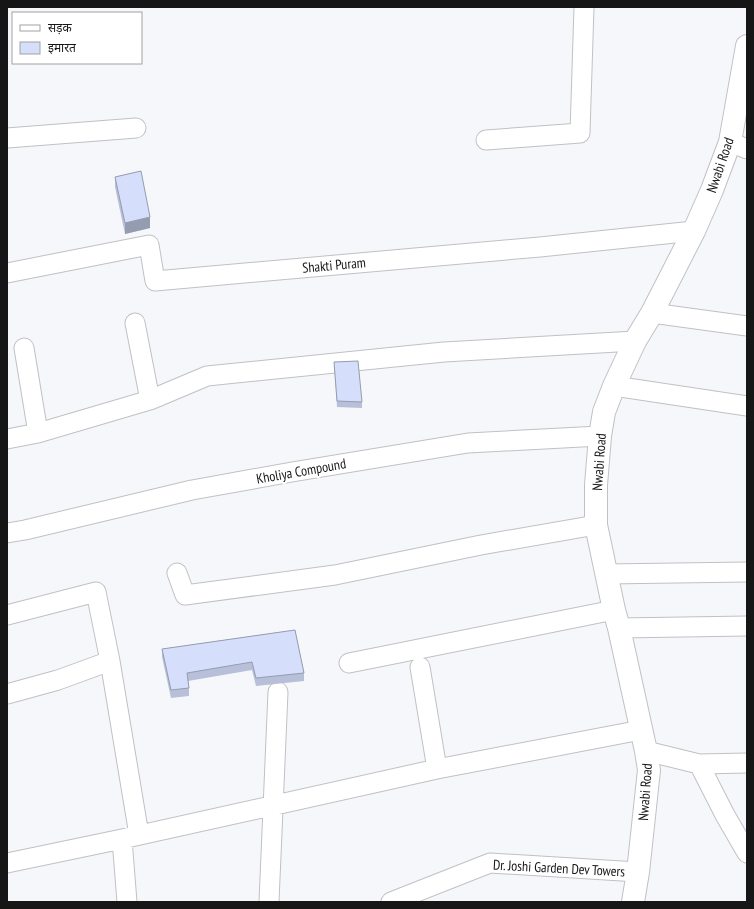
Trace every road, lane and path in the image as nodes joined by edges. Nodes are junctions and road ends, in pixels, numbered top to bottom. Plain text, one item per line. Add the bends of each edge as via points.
1 (584, 7) edge
2 (747, 46) edge
3 (136, 128) dead end
4 (7, 138) edge
5 (486, 140) dead end
6 (738, 146) edge
7 (694, 231) junction
8 (7, 273) edge
9 (652, 313) junction
10 (135, 323) dead end
11 (747, 326) edge
12 (635, 341) junction
13 (24, 348) dead end
14 (614, 386) junction
15 (150, 400) junction
16 (747, 406) edge
17 (38, 433) junction
18 (600, 436) junction
19 (7, 439) edge
20 (596, 525) junction
21 (7, 533) edge
22 (747, 572) edge
23 (177, 573) dead end
24 (606, 574) junction
25 (7, 615) edge
26 (616, 619) junction
27 (747, 626) edge
28 (110, 661) junction
29 (349, 663) dead end
30 (420, 667) dead end
31 (278, 692) dead end
32 (7, 694) edge
33 (641, 730) junction
34 (646, 751) junction
35 (747, 763) edge
36 (699, 764) junction
37 (437, 769) junction
38 (274, 806) junction
39 (130, 837) junction
40 (747, 853) edge
41 (7, 863) edge
42 (638, 872) junction
43 (127, 902) edge
44 (269, 902) edge
45 (391, 902) edge
46 (633, 902) edge

1 - 5 street via 580,133
2 - 6 street, Nwabi Road
3 - 4 street
6 - 7 street, Nwabi Road via 712,190
7 - 8 street, Shakti Puram via 155,281 149,246
7 - 9 street, Nwabi Road
9 - 11 street
9 - 12 street, Nwabi Road
10 - 15 street
12 - 14 street, Nwabi Road
12 - 15 street via 444,352 207,376
13 - 17 street
14 - 16 street
14 - 18 street, Nwabi Road via 604,412
15 - 17 street
17 - 19 street
18 - 20 street, Nwabi Road
18 - 21 street, Kholiya Compound via 468,443 192,490
20 - 23 street via 335,575 185,595
20 - 24 street, Nwabi Road
22 - 24 street
24 - 26 street, Nwabi Road
25 - 28 street via 96,592
26 - 27 street
26 - 29 street
26 - 33 street, Nwabi Road
28 - 32 street via 58,680
28 - 39 street
30 - 37 street
31 - 38 street
33 - 34 street, Nwabi Road
33 - 37 street
34 - 36 street
34 - 42 street, Nwabi Road via 649,770
35 - 36 street
36 - 40 street
37 - 38 street
38 - 39 street
38 - 44 street
39 - 41 street
39 - 43 street
42 - 45 street, Dr. Joshi Garden Dev Towers via 490,863
42 - 46 street, Nwabi Road

